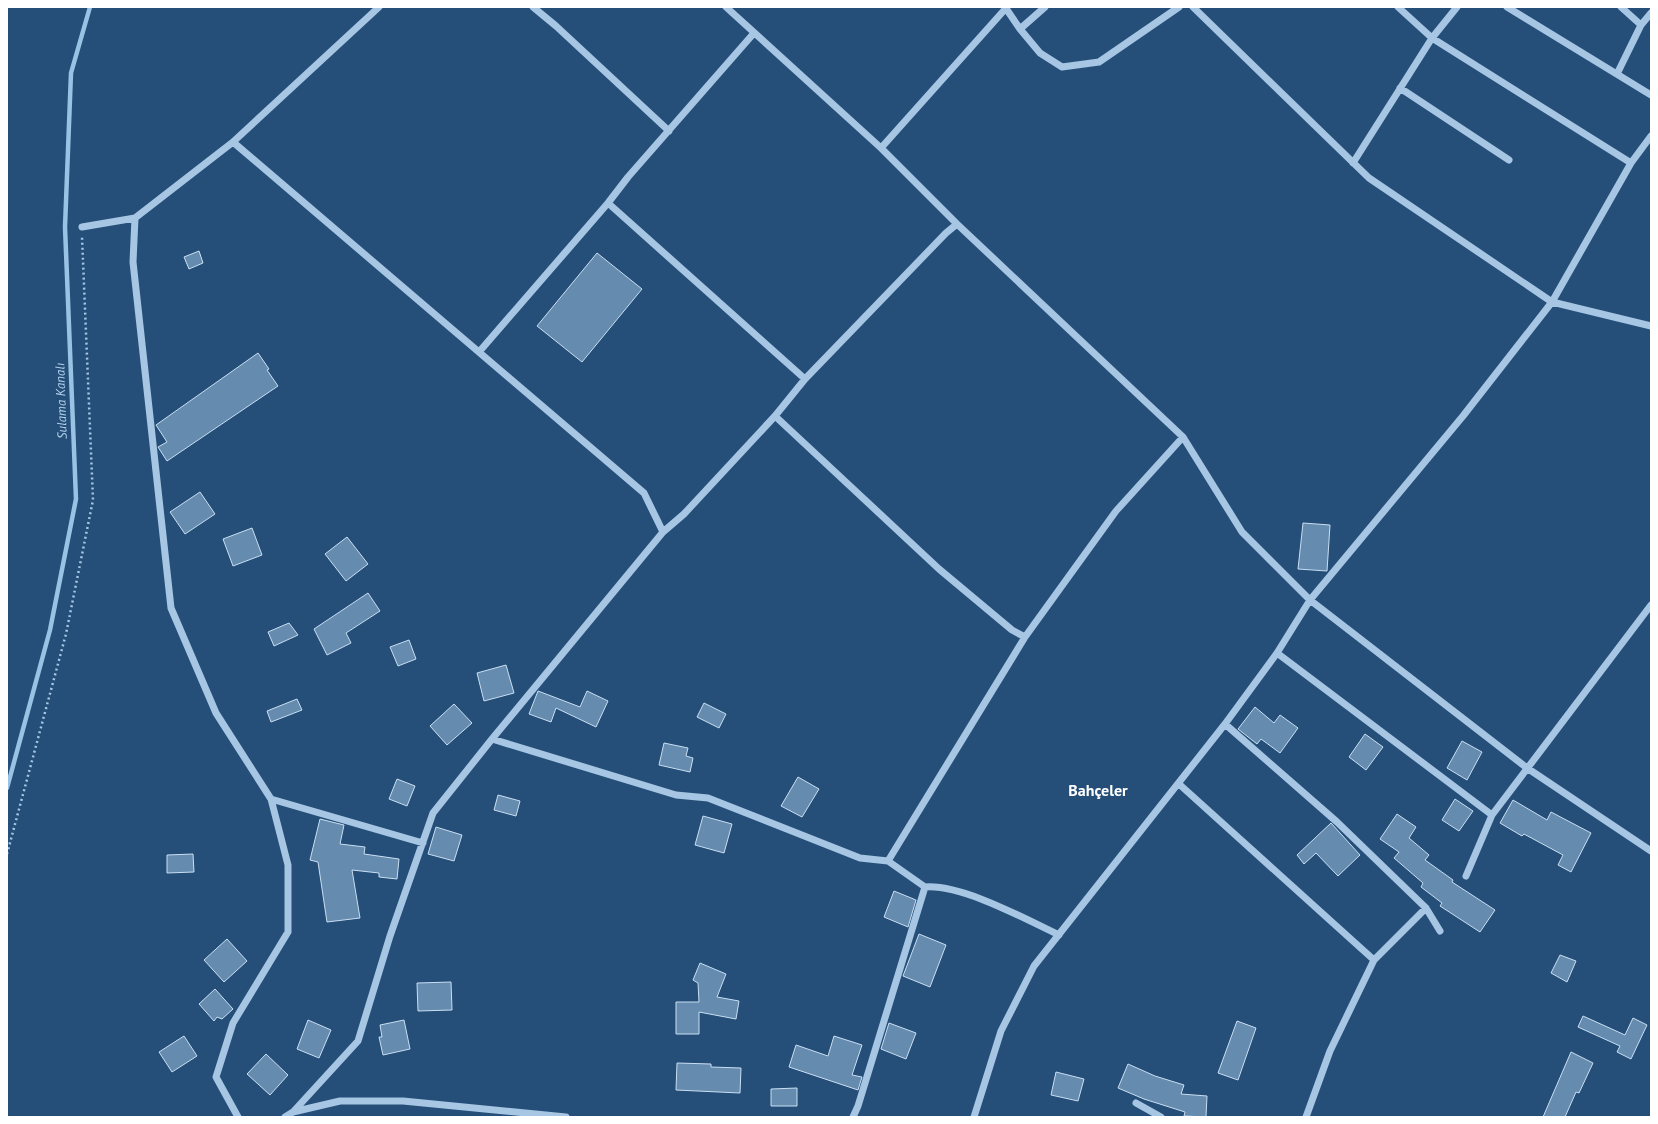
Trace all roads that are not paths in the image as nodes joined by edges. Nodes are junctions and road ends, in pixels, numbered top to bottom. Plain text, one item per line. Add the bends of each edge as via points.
1 (379, 7) edge
2 (533, 7) edge
3 (726, 7) edge
4 (1006, 7) edge
5 (1045, 7) edge
6 (1179, 7) edge
7 (1193, 7) edge
8 (1398, 7) edge
9 (1457, 7) edge
10 (1507, 7) edge
11 (1621, 7) edge
12 (1651, 13) edge
13 (1641, 24) junction
14 (1020, 29) junction
15 (754, 33) junction
16 (1432, 38) junction
17 (1617, 74) junction
18 (1400, 88) junction
19 (1651, 94) edge
20 (669, 131) junction
21 (1651, 136) edge
22 (233, 142) junction
23 (881, 148) junction
24 (1509, 160) dead end
25 (1353, 163) junction
26 (1632, 163) junction
27 (608, 203) junction
28 (135, 218) junction
29 (957, 224) junction
30 (82, 227) road end
31 (1552, 302) junction
32 (1651, 326) edge
33 (479, 352) junction
34 (805, 379) junction
35 (775, 416) junction
36 (1183, 437) junction
37 (663, 532) junction
38 (1310, 600) junction
39 (1651, 606) edge
40 (1025, 637) junction
41 (1277, 652) junction
42 (1225, 724) junction
43 (492, 739) junction
44 (1527, 768) junction
45 (1179, 784) junction
46 (271, 799) junction
47 (1492, 815) junction
48 (423, 843) junction
49 (1651, 851) edge
50 (888, 861) junction
51 (1466, 876) dead end
52 (925, 887) junction
53 (1426, 908) junction
54 (1440, 931) dead end
55 (1059, 935) junction
56 (1374, 960) junction
57 (1136, 1103) dead end
58 (293, 1112) junction
59 (238, 1117) edge
60 (285, 1117) edge
61 (566, 1117) edge
62 (853, 1117) edge
63 (974, 1117) edge
64 (1161, 1117) edge
65 (1306, 1117) edge

1 - 22 street
2 - 20 street
3 - 15 street
4 - 14 street
4 - 23 street
5 - 14 street
6 - 14 street via 1099,62 1062,67 1040,52
7 - 25 street
8 - 16 street
9 - 16 street
10 - 17 street
11 - 13 street
12 - 13 street
13 - 17 street
15 - 20 street
15 - 23 street
16 - 18 street
16 - 26 street
17 - 19 street
18 - 24 street
18 - 25 street
20 - 27 street
21 - 26 street
22 - 28 street
22 - 33 street
23 - 29 street
25 - 31 street via 1369,178
26 - 31 street
27 - 33 street
27 - 34 street
28 - 30 street
28 - 46 street via 133,262 172,608 216,713
29 - 34 street
29 - 36 street
31 - 32 street
31 - 38 street via 1463,416
33 - 37 street via 644,493
34 - 35 street
35 - 37 street via 684,514
35 - 40 street via 939,569 1012,630
36 - 38 street via 1242,532
36 - 40 street via 1116,511
37 - 43 street
38 - 41 street
38 - 44 street
39 - 44 street
40 - 50 street
41 - 42 street
41 - 47 street
42 - 45 street
42 - 53 street via 1337,822
43 - 48 street via 433,813
43 - 50 street via 676,795 708,798 860,858
44 - 47 street
44 - 49 street
45 - 55 street
45 - 56 street
46 - 48 street
46 - 59 street via 288,865 288,932 233,1023 216,1078
47 - 51 street
48 - 58 street via 390,936 358,1041
50 - 52 street
52 - 55 street via 935,886 970,894
52 - 62 street
53 - 54 street
53 - 56 street
55 - 63 street via 1034,966 1001,1031
56 - 65 street via 1330,1051
57 - 64 street
58 - 60 street
58 - 61 street via 340,1101 403,1101

